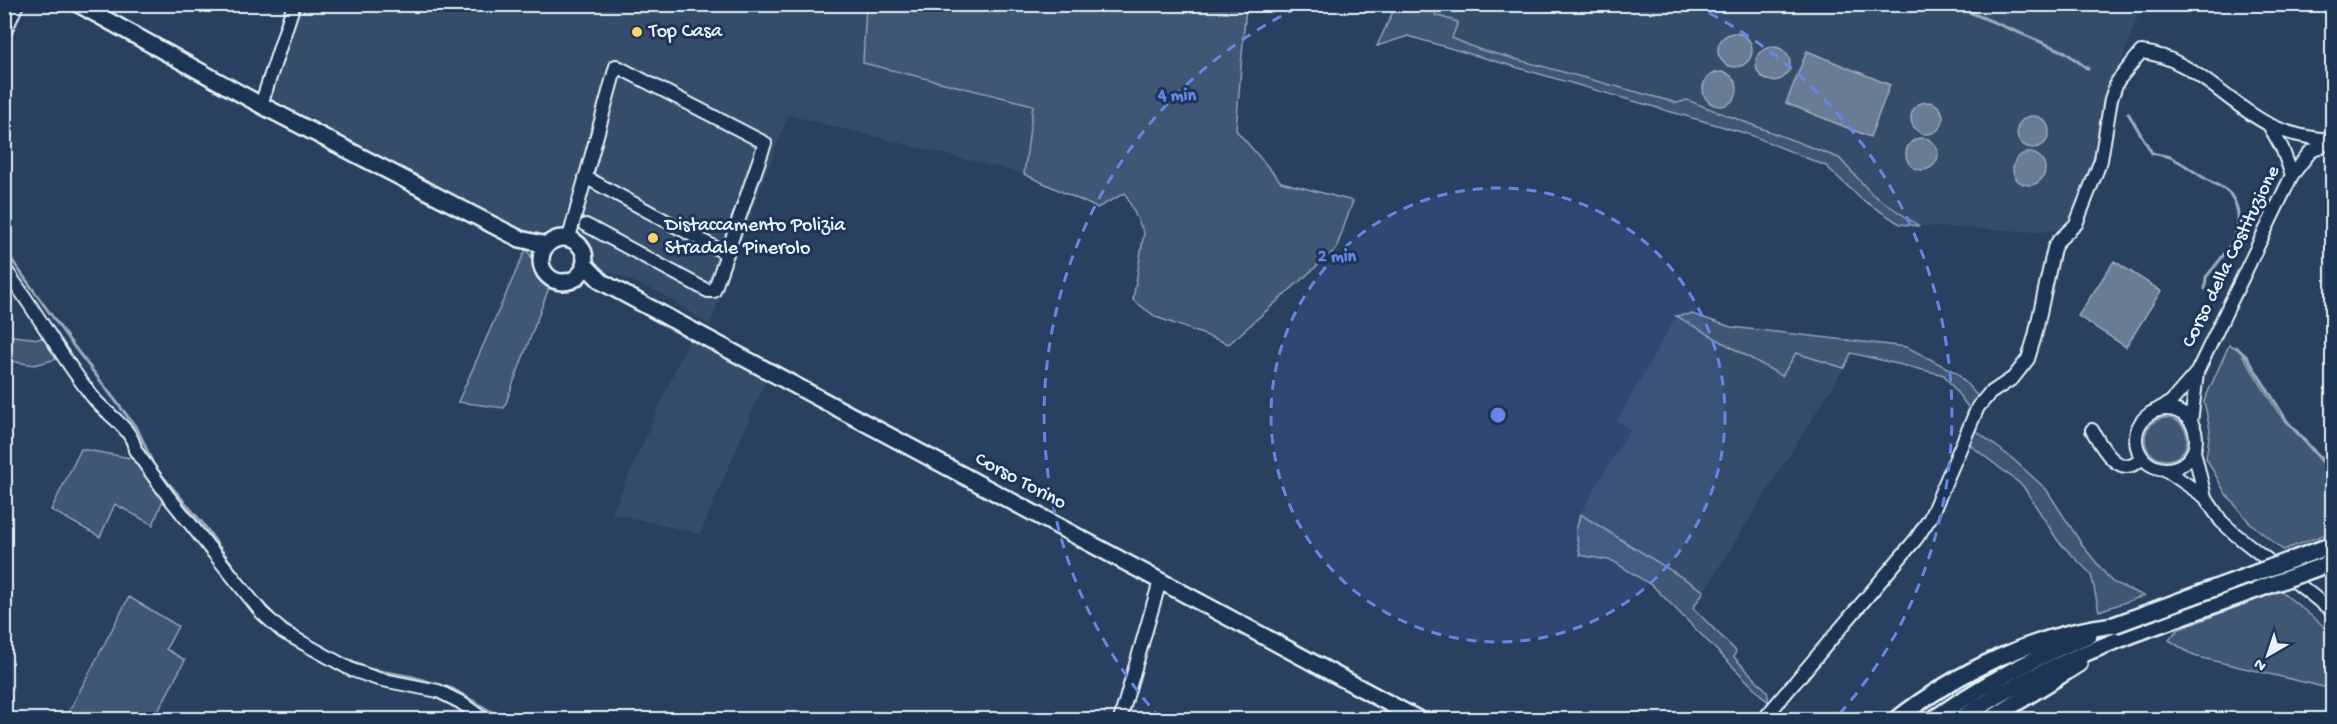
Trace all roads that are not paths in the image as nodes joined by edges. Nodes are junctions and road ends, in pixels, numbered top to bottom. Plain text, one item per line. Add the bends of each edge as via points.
1 (17, 4) edge
2 (78, 4) edge
3 (294, 4) edge
4 (4, 34) edge
5 (261, 105) junction
6 (2268, 124) junction
7 (2332, 140) edge
8 (2292, 175) junction
9 (585, 177) junction
10 (586, 225) dead end
11 (567, 239) junction
12 (544, 251) junction
13 (728, 254) junction
14 (584, 264) junction
15 (4, 268) edge
16 (575, 278) junction
17 (602, 282) junction
18 (2197, 372) junction
19 (2155, 411) junction
20 (2191, 422) junction
21 (2092, 430) dead end
22 (2194, 451) junction
23 (2142, 458) junction
24 (2166, 470) junction
25 (2205, 497) junction
26 (2332, 544) edge
27 (2329, 564) edge
28 (1160, 581) junction
29 (2332, 611) edge
30 (2114, 625) junction
31 (2112, 643) junction
32 (485, 720) edge
33 (1120, 720) edge
34 (1420, 720) edge
35 (1763, 720) edge
36 (1896, 720) edge
37 (1932, 720) edge
38 (1959, 720) edge
39 (1989, 720) edge

1 - 4 street
2 - 5 main road
3 - 5 street
5 - 12 main road
6 - 7 street via 2301,137
6 - 8 street
6 - 35 street via 2182,65 2157,53 2141,52 2118,82 2111,99 2101,160 2076,224 2054,248 2028,358 2013,378 1978,407 1930,518 1916,539
7 - 8 street, Corso della Costituzione via 2310,152
8 - 18 street, Corso della Costituzione
9 - 11 street
9 - 13 street
9 - 13 street via 616,66 765,143
10 - 13 street via 711,292 716,289
11 - 12 main road via 556,239
11 - 14 main road via 582,250
12 - 16 main road via 544,271 554,280
14 - 16 main road
14 - 17 main road
15 - 32 street via 97,402 130,435 135,450 168,496 262,613 283,632 352,670 438,691
16 - 17 main road
17 - 28 main road, Corso Torino
18 - 19 street via 2171,402
18 - 20 street
19 - 20 street via 2175,410
19 - 23 street via 2140,423 2137,431
20 - 22 street via 2197,441
21 - 23 street via 2116,462 2130,465
22 - 24 street via 2183,465
22 - 25 street
23 - 24 street
24 - 25 street
25 - 29 street via 2235,534
26 - 30 main road, bridge
27 - 31 main road, bridge
28 - 33 street
28 - 34 main road, Corso Torino
30 - 36 main road via 2084,628 2030,645 1950,683
30 - 37 main road via 1999,676
31 - 38 main road via 2032,676
31 - 39 main road

